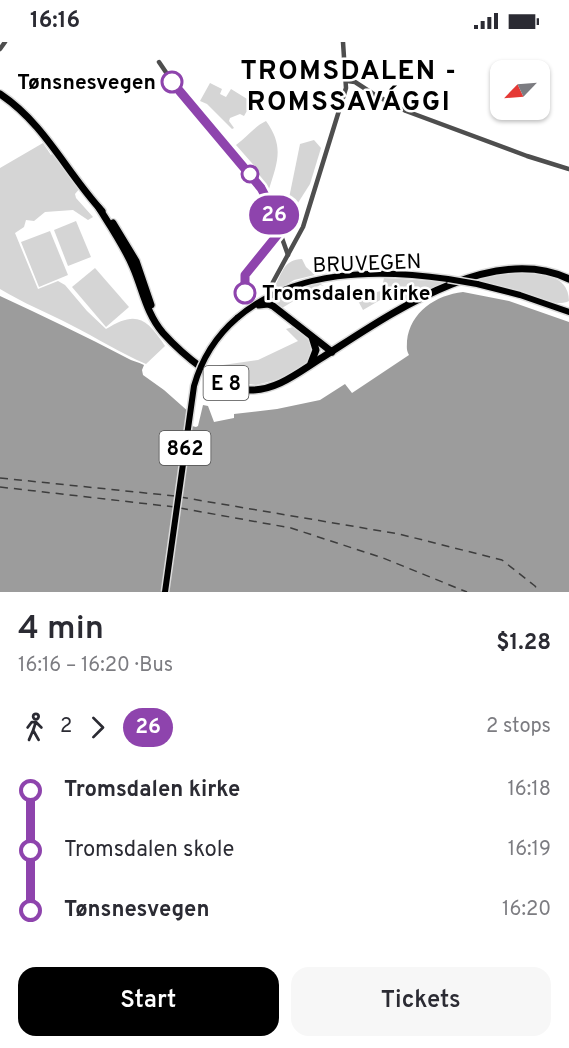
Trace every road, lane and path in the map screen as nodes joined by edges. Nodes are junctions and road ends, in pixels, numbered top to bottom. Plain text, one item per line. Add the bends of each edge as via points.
1 (5, 42) edge
2 (343, 42) edge
3 (0, 49) edge
4 (159, 62) dead end
5 (347, 81) junction
6 (0, 94) edge
7 (569, 169) edge
8 (288, 255) junction
9 (561, 276) junction
10 (569, 279) edge
11 (569, 284) edge
12 (270, 296) junction
13 (259, 304) junction
14 (569, 306) edge
15 (554, 307) junction
16 (248, 309) junction
17 (569, 312) edge
18 (309, 333) junction
19 (332, 352) junction
20 (310, 366) junction
21 (165, 592) edge

1 - 3 street
2 - 5 street
4 - 8 street via 261,188
5 - 7 street via 406,111
5 - 8 street via 304,225
6 - 20 highway, E 8 via 40,130 99,208 129,258 148,310 173,343 220,380 237,388 270,387
8 - 12 street
9 - 10 highway, E 8
9 - 11 highway
9 - 19 highway, E 8 via 548,271 516,270 462,280 410,303
12 - 13 main road, BRUVEGEN / 862
12 - 15 main road, BRUVEGEN / 862, bridge via 310,280 405,275 477,284
12 - 16 main road, BRUVEGEN / 862
13 - 16 main road, BRUVEGEN / 862
13 - 18 highway via 273,306
14 - 15 main road, 862
15 - 17 main road, 862
16 - 21 main road, BRUVEGEN / 862, bridge via 213,344 194,386
18 - 19 highway
18 - 20 highway via 316,346
19 - 20 highway, E 8

